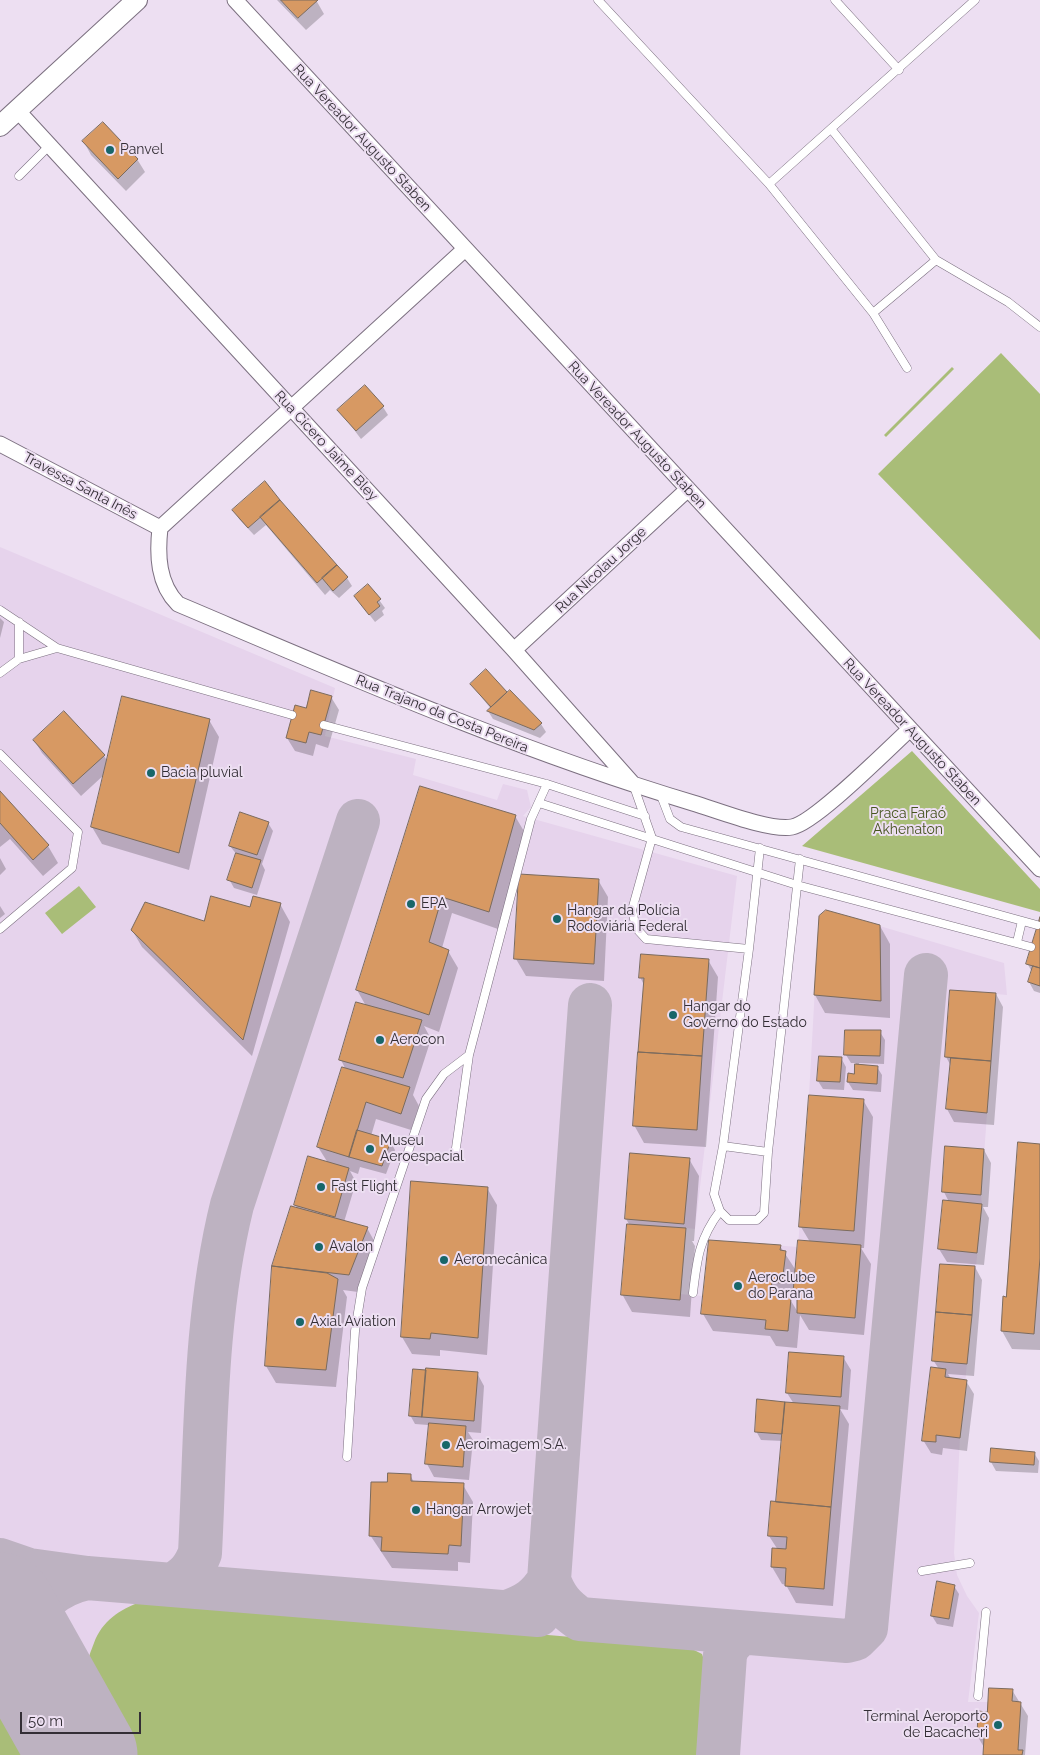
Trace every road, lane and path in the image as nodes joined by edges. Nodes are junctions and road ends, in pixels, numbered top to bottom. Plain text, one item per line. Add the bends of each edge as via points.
1 (136, 0) edge
2 (598, 0) edge
3 (835, 0) edge
4 (975, 0) edge
5 (238, 2) edge
6 (899, 70) junction
7 (17, 110) junction
8 (0, 126) edge
9 (832, 130) junction
10 (49, 146) junction
11 (19, 176) dead end
12 (769, 184) junction
13 (465, 249) junction
14 (936, 260) junction
15 (873, 313) junction
16 (1040, 327) edge
17 (907, 368) dead end
18 (291, 408) junction
19 (0, 444) edge
20 (688, 489) junction
21 (160, 528) junction
22 (0, 610) edge
23 (19, 622) junction
24 (57, 648) junction
25 (514, 650) junction
26 (19, 660) junction
27 (0, 673) edge
28 (292, 715) dead end
29 (324, 725) dead end
30 (910, 729) junction
31 (0, 754) edge
32 (546, 784) junction
33 (633, 784) junction
34 (660, 793) junction
35 (539, 803) junction
36 (645, 816) junction
37 (652, 838) junction
38 (760, 848) junction
39 (800, 859) junction
40 (1040, 870) edge
41 (757, 872) junction
42 (796, 885) junction
43 (1022, 921) junction
44 (1037, 925) dead end
45 (0, 929) edge
46 (1017, 942) junction
47 (1031, 947) dead end
48 (749, 949) junction
49 (470, 1055) junction
50 (724, 1146) junction
51 (768, 1152) junction
52 (456, 1155) dead end
53 (720, 1211) junction
54 (693, 1293) dead end
55 (347, 1457) dead end
56 (970, 1563) dead end
57 (922, 1571) dead end
58 (986, 1612) dead end
59 (978, 1696) dead end

1 - 7 main road
2 - 12 lane
3 - 6 lane
4 - 6 lane
5 - 13 street, Rua Vereador Augusto Staben
6 - 9 lane
7 - 8 main road
7 - 10 street, Rua Cícero Jaime Bley
9 - 12 lane
9 - 14 lane
10 - 11 lane
10 - 18 street, Rua Cícero Jaime Bley
12 - 15 lane
13 - 18 street
13 - 20 street, Rua Vereador Augusto Staben
14 - 15 lane
14 - 16 lane via 1008,302
15 - 17 lane
18 - 21 street
18 - 25 street, Rua Cícero Jaime Bley
19 - 21 street, Travessa Santa Inês
20 - 25 street, Rua Nicolau Jorge
20 - 30 street, Rua Vereador Augusto Staben
21 - 33 street, Rua Trajano da Costa Pereira via 160,568 170,596 178,604 458,722
22 - 23 lane
23 - 24 lane
23 - 26 lane
24 - 26 lane
24 - 28 lane
25 - 33 street, Rua Cícero Jaime Bley
26 - 27 lane
29 - 32 lane
30 - 34 street, Rua Trajano da Costa Pereira via 811,818 791,827 768,825
30 - 40 street, Rua Vereador Augusto Staben
31 - 45 lane via 78,832 72,868
32 - 35 lane
32 - 36 lane
33 - 34 street, Rua Trajano da Costa Pereira
33 - 36 lane
34 - 38 lane via 675,824
35 - 37 lane
35 - 49 lane via 531,819
36 - 37 lane
37 - 41 lane
37 - 48 lane via 632,910 636,928 646,939
38 - 39 lane
38 - 41 lane
39 - 42 lane
39 - 43 lane
41 - 42 lane
41 - 48 lane
42 - 46 lane
42 - 51 lane
43 - 44 lane
43 - 46 lane
46 - 47 lane
48 - 50 lane
49 - 52 lane
49 - 55 lane via 444,1074 426,1099 362,1288 355,1331
50 - 51 lane
50 - 53 lane via 714,1194
51 - 53 lane via 764,1214 757,1220 729,1220
53 - 54 lane via 708,1228 698,1252
56 - 57 lane
58 - 59 lane

